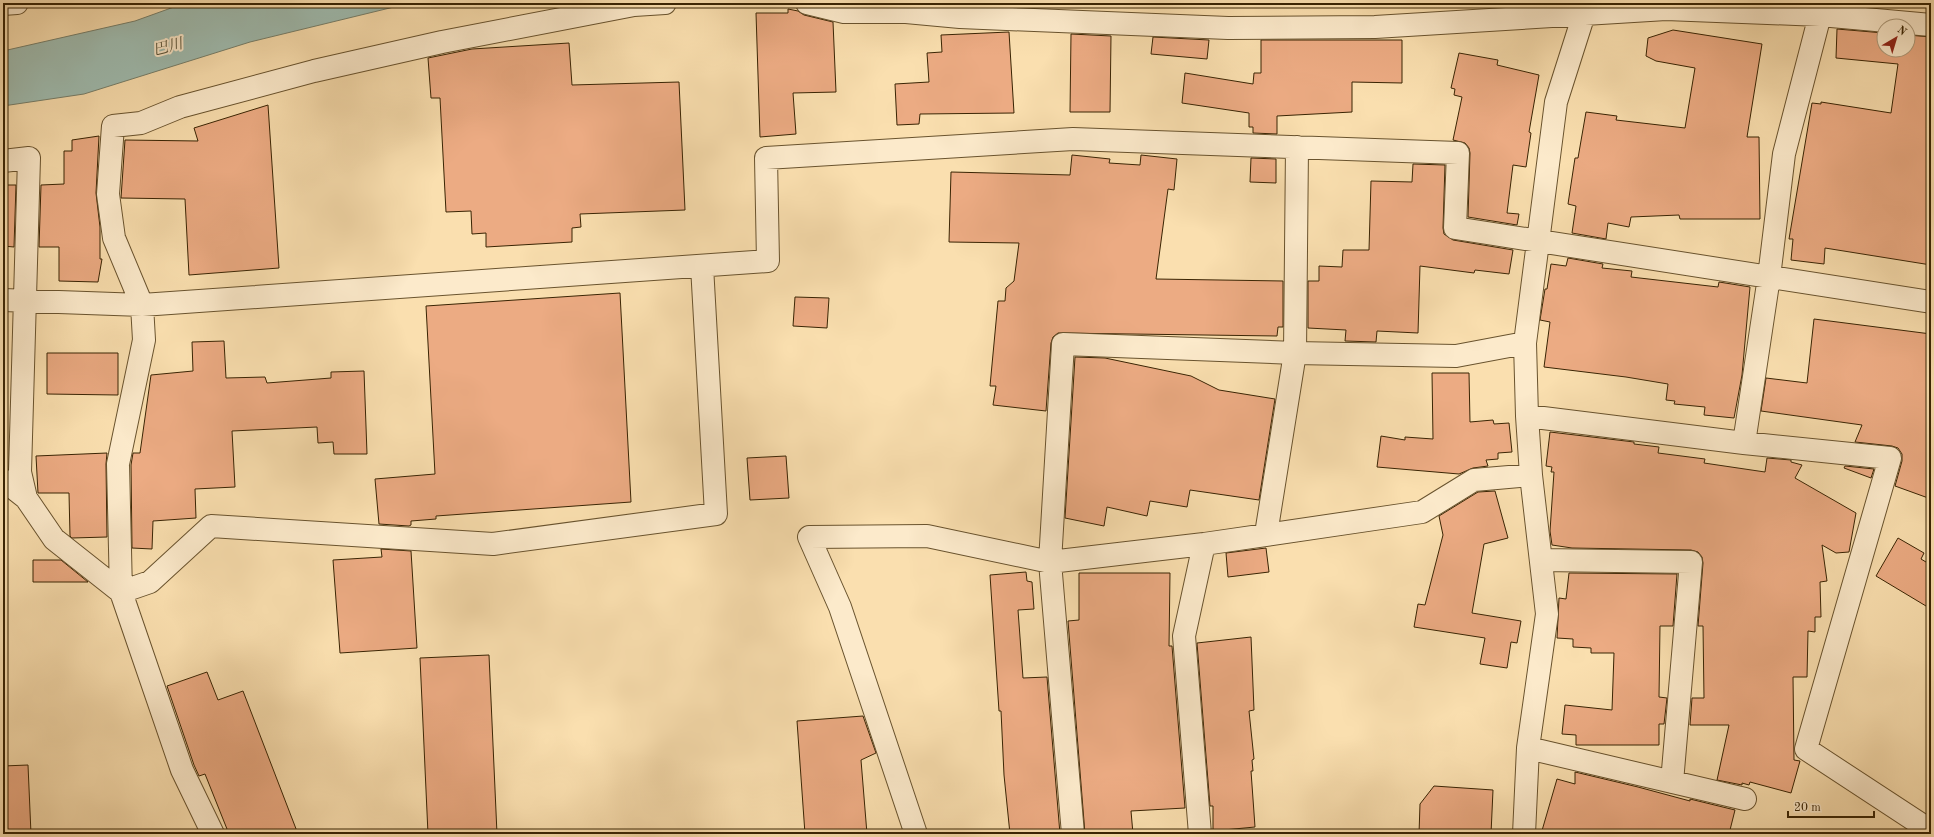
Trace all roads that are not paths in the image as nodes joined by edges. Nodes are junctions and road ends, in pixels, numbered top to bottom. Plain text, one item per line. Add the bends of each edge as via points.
1 (17, 3) edge
2 (665, 3) edge
3 (807, 3) edge
4 (3, 4) edge
5 (1584, 14) junction
6 (1820, 15) junction
7 (1931, 25) edge
8 (1297, 147) junction
9 (3, 161) edge
10 (1538, 241) junction
11 (702, 266) junction
12 (1769, 277) junction
13 (3, 300) edge
14 (25, 300) junction
15 (1931, 302) edge
16 (142, 305) junction
17 (1525, 343) junction
18 (1295, 353) junction
19 (1527, 416) junction
20 (1744, 443) junction
21 (1532, 475) junction
22 (3, 480) edge
23 (26, 498) junction
24 (1266, 534) junction
25 (1204, 544) junction
26 (1541, 560) junction
27 (1050, 562) junction
28 (121, 592) junction
29 (1528, 748) junction
30 (1672, 782) junction
31 (1745, 798) dead end
32 (1931, 831) edge
33 (213, 834) edge
34 (916, 834) edge
35 (1072, 834) edge
36 (1200, 834) edge
37 (1524, 834) edge

1 - 4 street
2 - 16 street via 634,5 442,42 322,69 180,107 141,123 113,126 108,194 114,238
3 - 5 street via 844,12 906,12 1228,28 1375,27
5 - 6 street via 1666,9
5 - 10 street via 1556,102
6 - 7 street
6 - 12 street via 1784,154
8 - 10 street via 1458,154 1456,228
8 - 11 street via 1073,139 766,158 768,261
8 - 18 street
9 - 14 street via 29,158
10 - 12 street
10 - 17 street
11 - 16 street
11 - 28 street via 716,514 493,544 211,526 150,582
12 - 15 street
12 - 20 street
13 - 14 street
14 - 16 street
14 - 23 street via 20,472
16 - 28 street via 144,340 118,464
17 - 18 street via 1456,356
17 - 19 street
18 - 24 street
18 - 27 street via 1063,344
19 - 20 street
19 - 21 street
20 - 32 street via 1890,458 1806,749
21 - 24 street via 1474,480 1422,512
21 - 26 street
22 - 23 street
23 - 28 street via 54,539
24 - 25 street
25 - 27 street
25 - 36 street via 1184,636
26 - 29 street via 1547,614
26 - 30 street via 1691,562
27 - 34 street via 927,536 809,537 840,607
27 - 35 street
28 - 33 street via 182,770
29 - 30 street
29 - 37 street
30 - 31 street

